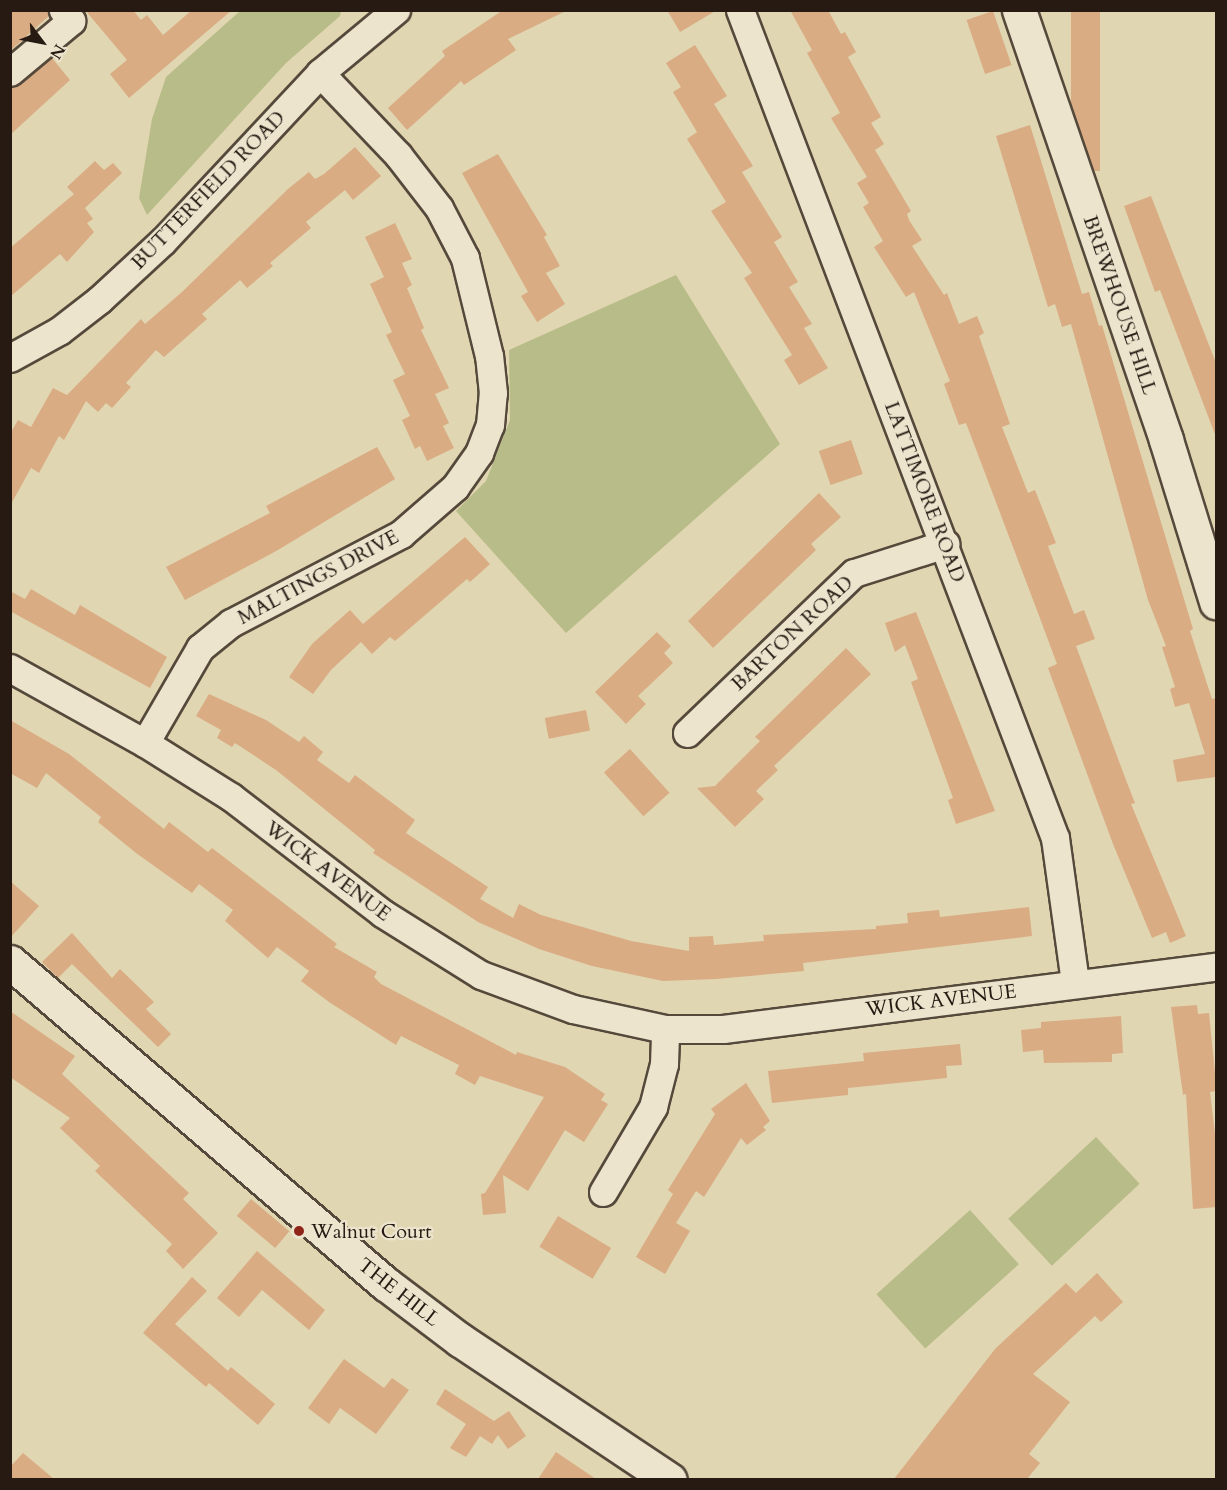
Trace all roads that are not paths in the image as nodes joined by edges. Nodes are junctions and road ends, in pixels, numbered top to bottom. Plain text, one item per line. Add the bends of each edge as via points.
1 (63, 10) edge
2 (740, 10) edge
3 (1019, 10) edge
4 (382, 14) edge
5 (10, 72) edge
6 (320, 73) junction
7 (10, 357) edge
8 (945, 544) junction
9 (1216, 602) edge
10 (10, 668) edge
11 (687, 733) dead end
12 (145, 743) junction
13 (10, 962) edge
14 (1216, 967) edge
15 (1075, 983) junction
16 (665, 1029) junction
17 (603, 1192) dead end
18 (670, 1479) edge

1 - 5 street via 71,21
2 - 8 street, LATTIMORE ROAD
3 - 9 main road, BREWHOUSE HILL via 1166,440
4 - 6 street, BUTTERFIELD ROAD
6 - 7 street, BUTTERFIELD ROAD via 163,240 99,300 58,331
6 - 12 street, MALTINGS DRIVE via 398,155 440,208 465,258 489,356 493,393 490,425 479,453 455,487 401,534 231,623 200,648
8 - 11 street, BARTON ROAD via 854,573
8 - 15 street, LATTIMORE ROAD via 1055,838
10 - 12 street, WICK AVENUE
12 - 16 street, WICK AVENUE via 231,797 382,913 481,975 573,1010
13 - 18 main road, THE HILL via 371,1272 460,1340
14 - 15 street, WICK AVENUE
15 - 16 street, WICK AVENUE via 723,1029
16 - 17 street via 664,1064 653,1107

